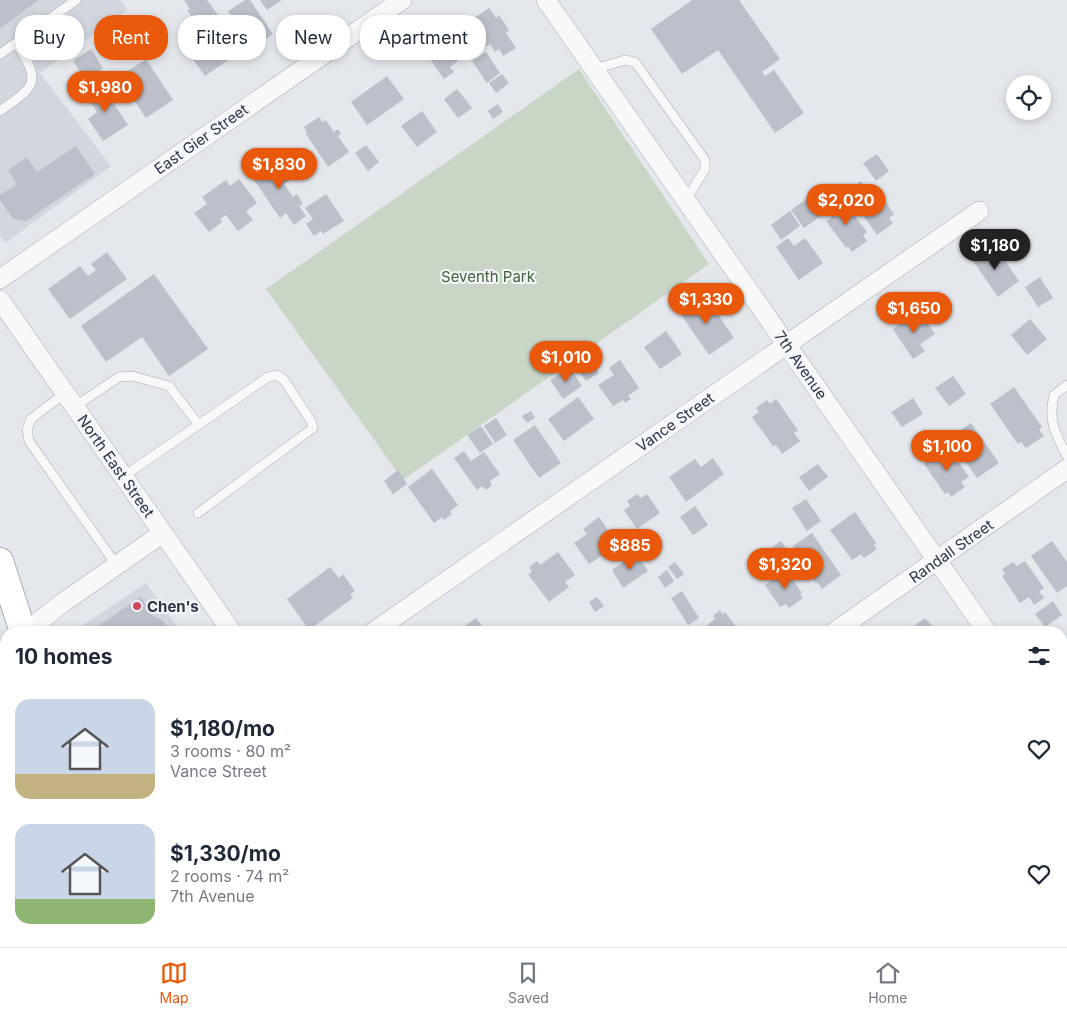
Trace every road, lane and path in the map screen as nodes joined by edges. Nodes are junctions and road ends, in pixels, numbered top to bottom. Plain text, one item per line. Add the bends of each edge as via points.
1 (76, 0) edge
2 (402, 0) edge
3 (546, 0) edge
4 (55, 15) edge
5 (15, 44) edge
6 (0, 54) edge
7 (27, 60) edge
8 (594, 69) junction
9 (0, 111) edge
10 (686, 200) junction
11 (978, 211) dead end
12 (0, 279) edge
13 (0, 300) edge
14 (787, 344) junction
15 (1067, 385) edge
16 (70, 400) junction
17 (199, 425) junction
18 (1067, 456) edge
19 (1067, 470) edge
20 (124, 476) junction
21 (198, 513) dead end
22 (163, 533) junction
23 (938, 560) junction
24 (0, 561) edge
25 (117, 566) junction
26 (22, 626) edge
27 (32, 626) edge
28 (226, 626) edge
29 (381, 626) edge
30 (843, 626) edge
31 (983, 626) edge

1 - 4 lane
2 - 12 street, East Gier Street
3 - 8 street, 7th Avenue
5 - 6 lane
7 - 9 lane via 33,78 27,92
8 - 10 street, 7th Avenue
8 - 10 lane via 625,60 635,62 705,160 705,169
10 - 14 street, 7th Avenue
11 - 14 street, Vance Street
13 - 16 street, North East Street
14 - 23 street, 7th Avenue
14 - 29 street, Vance Street
15 - 18 lane via 1054,394 1050,412 1054,431
16 - 17 lane via 119,377 132,376 169,386
16 - 20 street, North East Street
16 - 25 lane via 31,418 26,429 29,441
17 - 20 lane
17 - 21 lane via 268,377 277,375 284,380 313,428
19 - 23 street, Randall Street
20 - 22 street, North East Street
22 - 25 street
22 - 28 street, North East Street
23 - 30 street, Randall Street
23 - 31 street, 7th Avenue
24 - 26 main road
25 - 27 street

